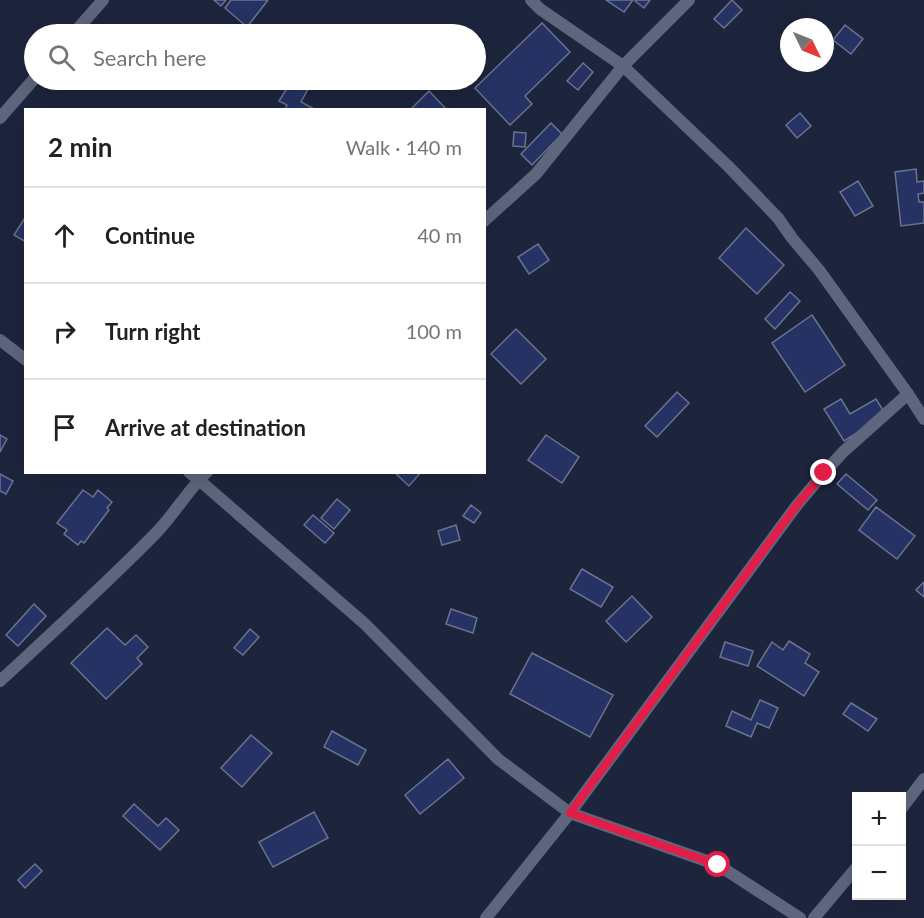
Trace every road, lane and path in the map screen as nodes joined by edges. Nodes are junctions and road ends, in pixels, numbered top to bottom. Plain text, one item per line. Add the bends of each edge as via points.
1 (103, 0) edge
2 (531, 0) edge
3 (689, 0) edge
4 (82, 24) edge
5 (623, 66) junction
6 (24, 90) edge
7 (0, 118) edge
8 (486, 219) edge
9 (0, 340) edge
10 (24, 358) edge
11 (908, 394) junction
12 (924, 419) edge
13 (198, 475) edge
14 (0, 681) edge
15 (924, 779) edge
16 (906, 803) edge
17 (570, 813) junction
18 (852, 873) edge
19 (486, 918) edge
20 (800, 918) edge
21 (814, 918) edge

1 - 4 street
2 - 5 street
3 - 5 street
5 - 8 street via 536,174
5 - 11 street via 778,218
6 - 7 street
9 - 10 street
11 - 12 street
11 - 17 street via 843,452 810,489
13 - 14 street via 161,527 121,569
13 - 17 street via 365,624 498,759
15 - 16 street
17 - 19 street
17 - 20 street via 718,865
18 - 21 street

